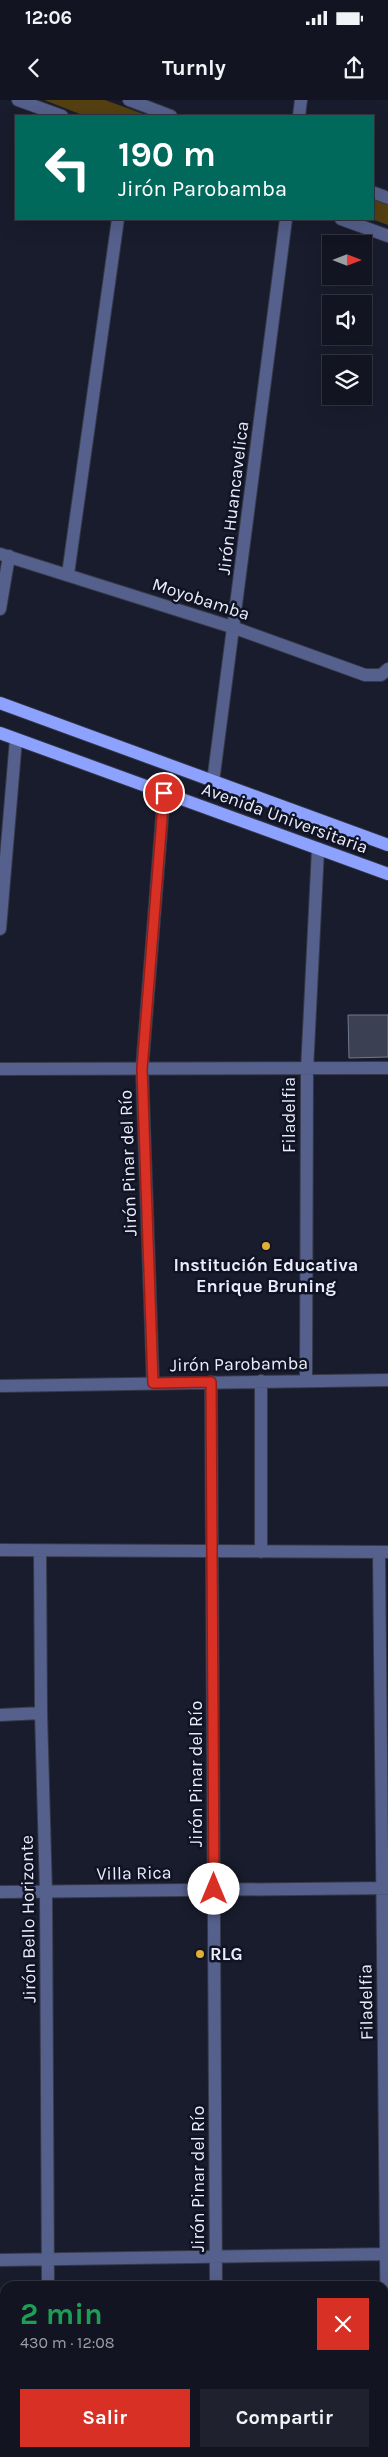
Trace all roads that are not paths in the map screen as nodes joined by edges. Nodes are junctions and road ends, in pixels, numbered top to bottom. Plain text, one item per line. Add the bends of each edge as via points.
1 (18, 100) edge
2 (301, 100) edge
3 (132, 101) edge
4 (59, 115) edge
5 (169, 115) edge
6 (299, 115) edge
7 (374, 193) edge
8 (388, 198) edge
9 (118, 220) edge
10 (286, 220) edge
11 (343, 220) edge
12 (388, 236) edge
13 (4, 555) edge
14 (68, 574) junction
15 (0, 609) edge
16 (234, 628) junction
17 (388, 669) edge
18 (0, 703) edge
19 (0, 732) edge
20 (16, 739) junction
21 (213, 782) junction
22 (164, 793) junction
23 (388, 844) edge
24 (318, 849) junction
25 (388, 874) edge
26 (0, 929) edge
27 (388, 1068) edge
28 (0, 1069) edge
29 (142, 1069) junction
30 (306, 1070) junction
31 (388, 1380) edge
32 (261, 1381) junction
33 (306, 1381) junction
34 (211, 1382) junction
35 (153, 1383) junction
36 (0, 1386) edge
37 (0, 1550) edge
38 (40, 1551) junction
39 (212, 1552) junction
40 (261, 1552) junction
41 (383, 1552) edge
42 (41, 1713) junction
43 (0, 1715) edge
44 (385, 1888) edge
45 (214, 1889) junction
46 (0, 1892) edge
47 (46, 1893) junction
48 (387, 2254) edge
49 (216, 2256) junction
50 (48, 2259) junction
51 (0, 2260) edge
52 (48, 2281) edge
53 (216, 2281) edge
54 (387, 2281) edge

1 - 4 street
2 - 6 street
3 - 5 street
7 - 8 street
9 - 14 street
10 - 16 street, Jirón Huancavelica
11 - 12 street
13 - 14 street, Moyobamba
13 - 15 street
14 - 16 street, Moyobamba
16 - 17 street, Moyobamba via 366,675 380,675
16 - 21 street, Jirón Huancavelica
18 - 21 main road, Avenida Universitaria
19 - 20 main road, Avenida Universitaria
20 - 22 main road, Avenida Universitaria
20 - 26 street
21 - 23 main road, Avenida Universitaria
22 - 24 main road, Avenida Universitaria
22 - 29 street, Jirón Pinar del Río
24 - 25 main road, Avenida Universitaria
24 - 30 street, Filadelfia
27 - 30 street
28 - 29 street
29 - 30 street
29 - 35 street, Jirón Pinar del Río
30 - 33 street, Filadelfia
31 - 33 street, Jirón Parobamba
32 - 33 street, Jirón Parobamba
32 - 34 street, Jirón Parobamba
32 - 40 street
34 - 35 street, Jirón Parobamba
34 - 39 street, Jirón Pinar del Río
35 - 36 street, Jirón Parobamba
37 - 38 street
38 - 39 street
38 - 42 street, Jirón Bello Horizonte
39 - 40 street
39 - 45 street, Jirón Pinar del Río
40 - 41 street
41 - 44 street, Filadelfia
42 - 43 street
42 - 47 street, Jirón Bello Horizonte
44 - 45 street, Villa Rica
44 - 48 street, Filadelfia
45 - 47 street, Villa Rica
45 - 49 street, Jirón Pinar del Río
46 - 47 street, Villa Rica
47 - 50 street, Jirón Bello Horizonte
48 - 49 street
48 - 54 street, Filadelfia
49 - 50 street
49 - 53 street, Jirón Pinar del Río
50 - 51 street
50 - 52 street, Jirón Bello Horizonte

